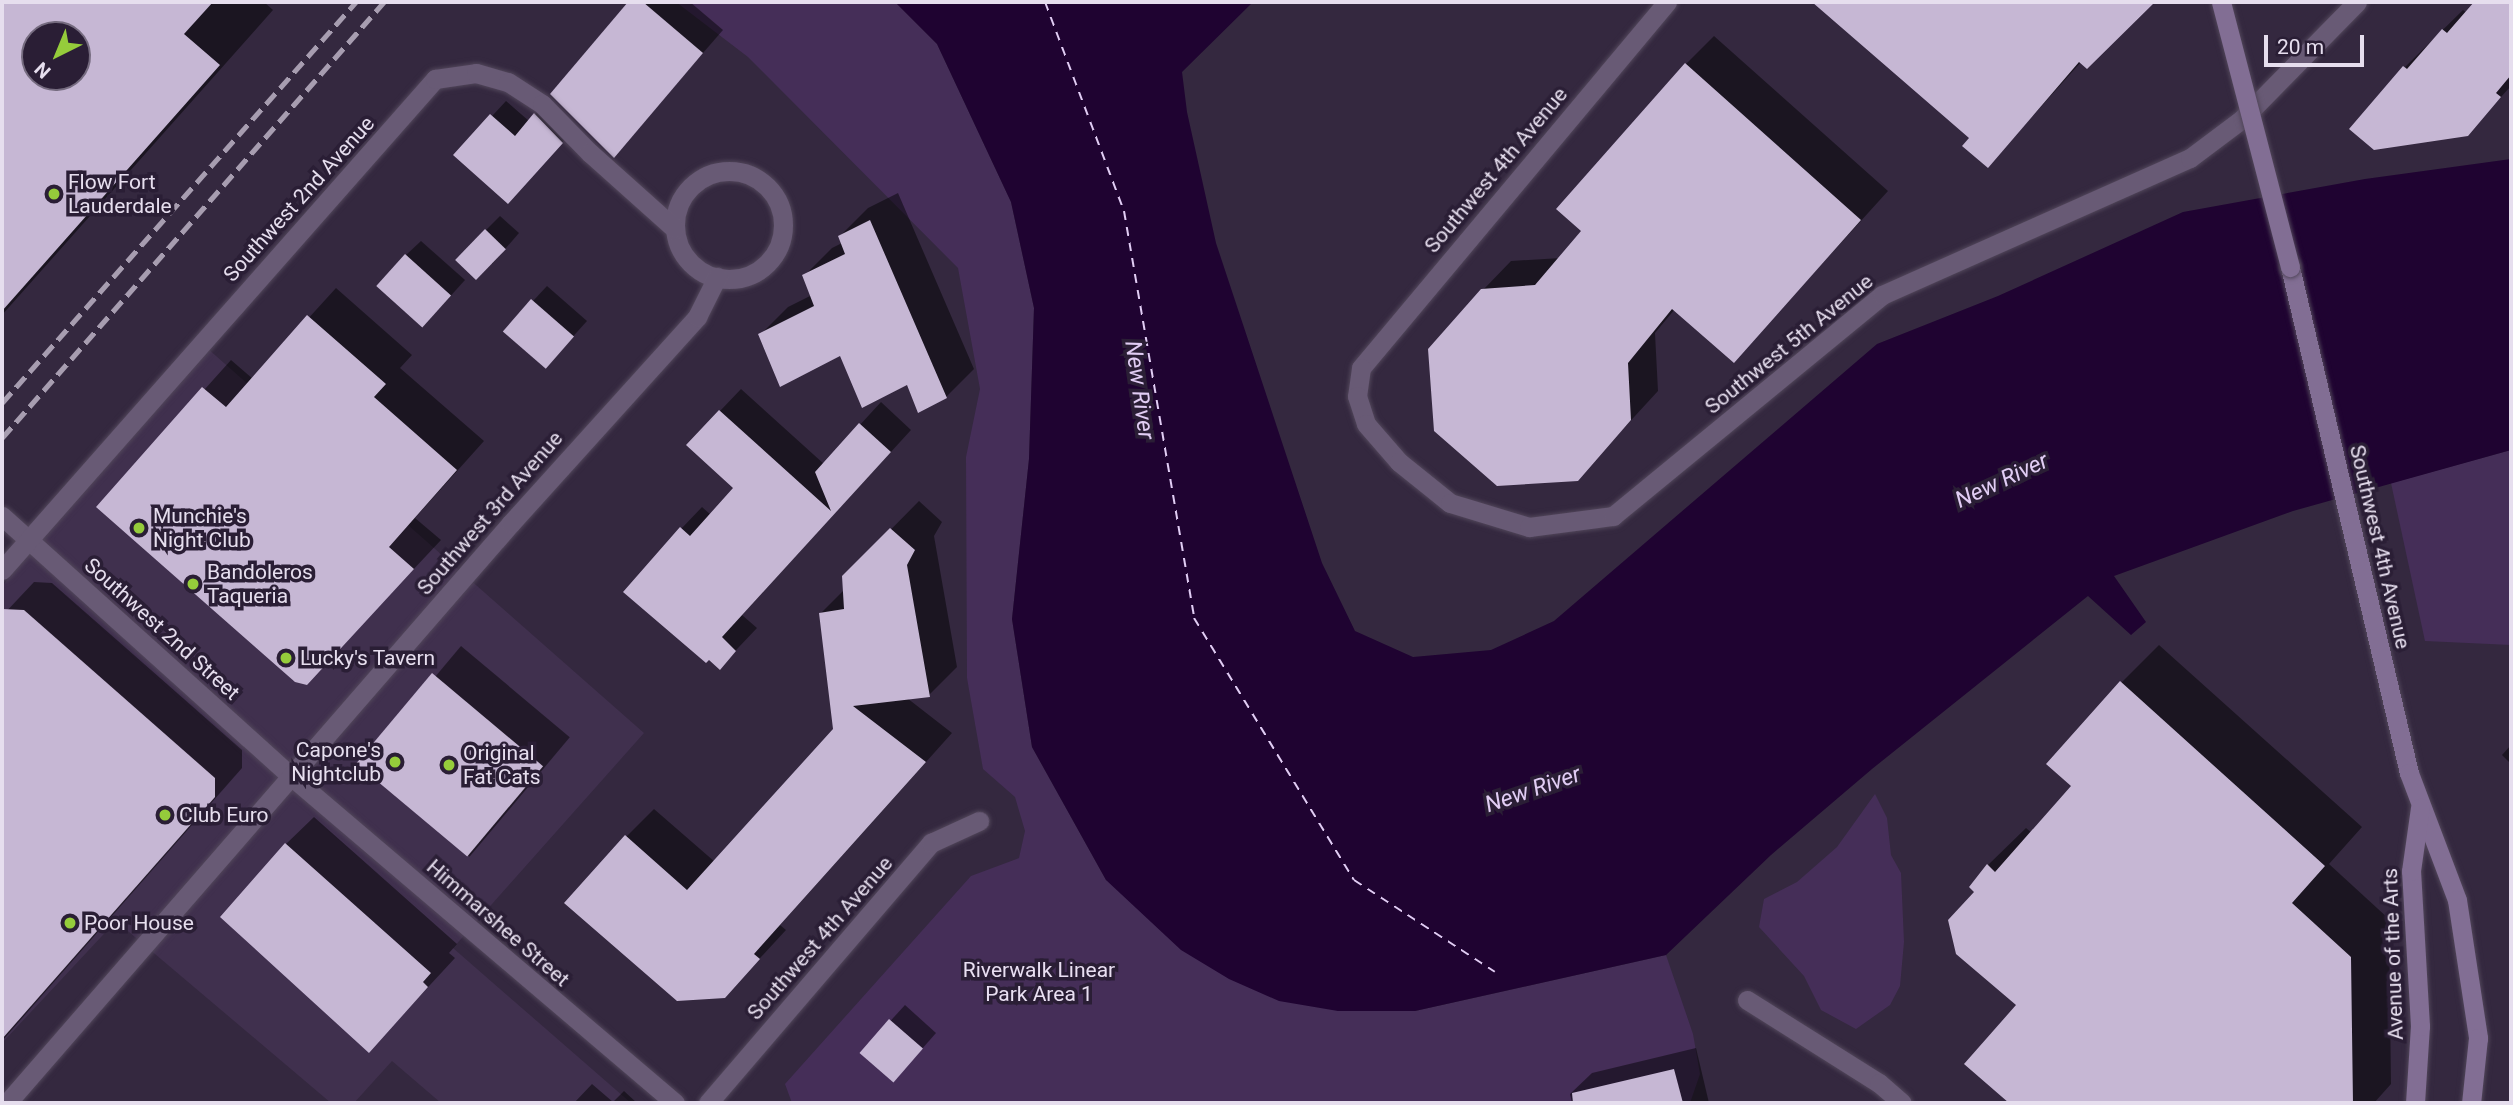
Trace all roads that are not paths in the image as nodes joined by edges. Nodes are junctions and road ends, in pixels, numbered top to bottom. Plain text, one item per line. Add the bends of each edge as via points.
1 (1667, 2) edge
2 (2221, 2) edge
3 (2357, 2) edge
4 (674, 228) junction
5 (717, 277) junction
6 (1361, 368) joint
7 (2, 516) edge
8 (28, 540) junction
9 (2, 570) edge
10 (292, 777) junction
11 (2421, 803) junction
12 (979, 821) dead end
13 (1747, 1000) dead end
14 (7, 1103) edge
15 (675, 1103) edge
16 (708, 1103) edge
17 (1902, 1103) edge
18 (2415, 1103) edge
19 (2471, 1103) edge

1 - 6 street, Southwest 4th Avenue
2 - 11 main road, Southwest 4th Avenue, bridge via 2297,292 2409,773
3 - 6 street, Southwest 5th Avenue via 2242,119 2190,158 1882,295 1613,516 1530,527 1450,503 1399,462 1366,424 1357,396
4 - 5 street via 688,260
4 - 5 street via 684,193 713,172 730,170 764,183 782,213 778,249 768,264 752,274 735,279
4 - 8 street, Southwest 2nd Avenue via 542,104 508,82 476,73 435,79
5 - 10 street, Southwest 3rd Avenue via 697,317
7 - 8 street, Southwest 2nd Street
8 - 9 street, Southwest 2nd Avenue
8 - 10 street, Southwest 2nd Street
10 - 14 street, Southwest 3rd Avenue
10 - 15 street, Himmarshee Street
11 - 18 main road, Avenue of the Arts via 2411,871 2420,1026
11 - 19 main road, Southwest 4th Avenue via 2457,900 2478,1038
12 - 16 street, Southwest 4th Avenue via 931,844
13 - 17 street via 1880,1083

